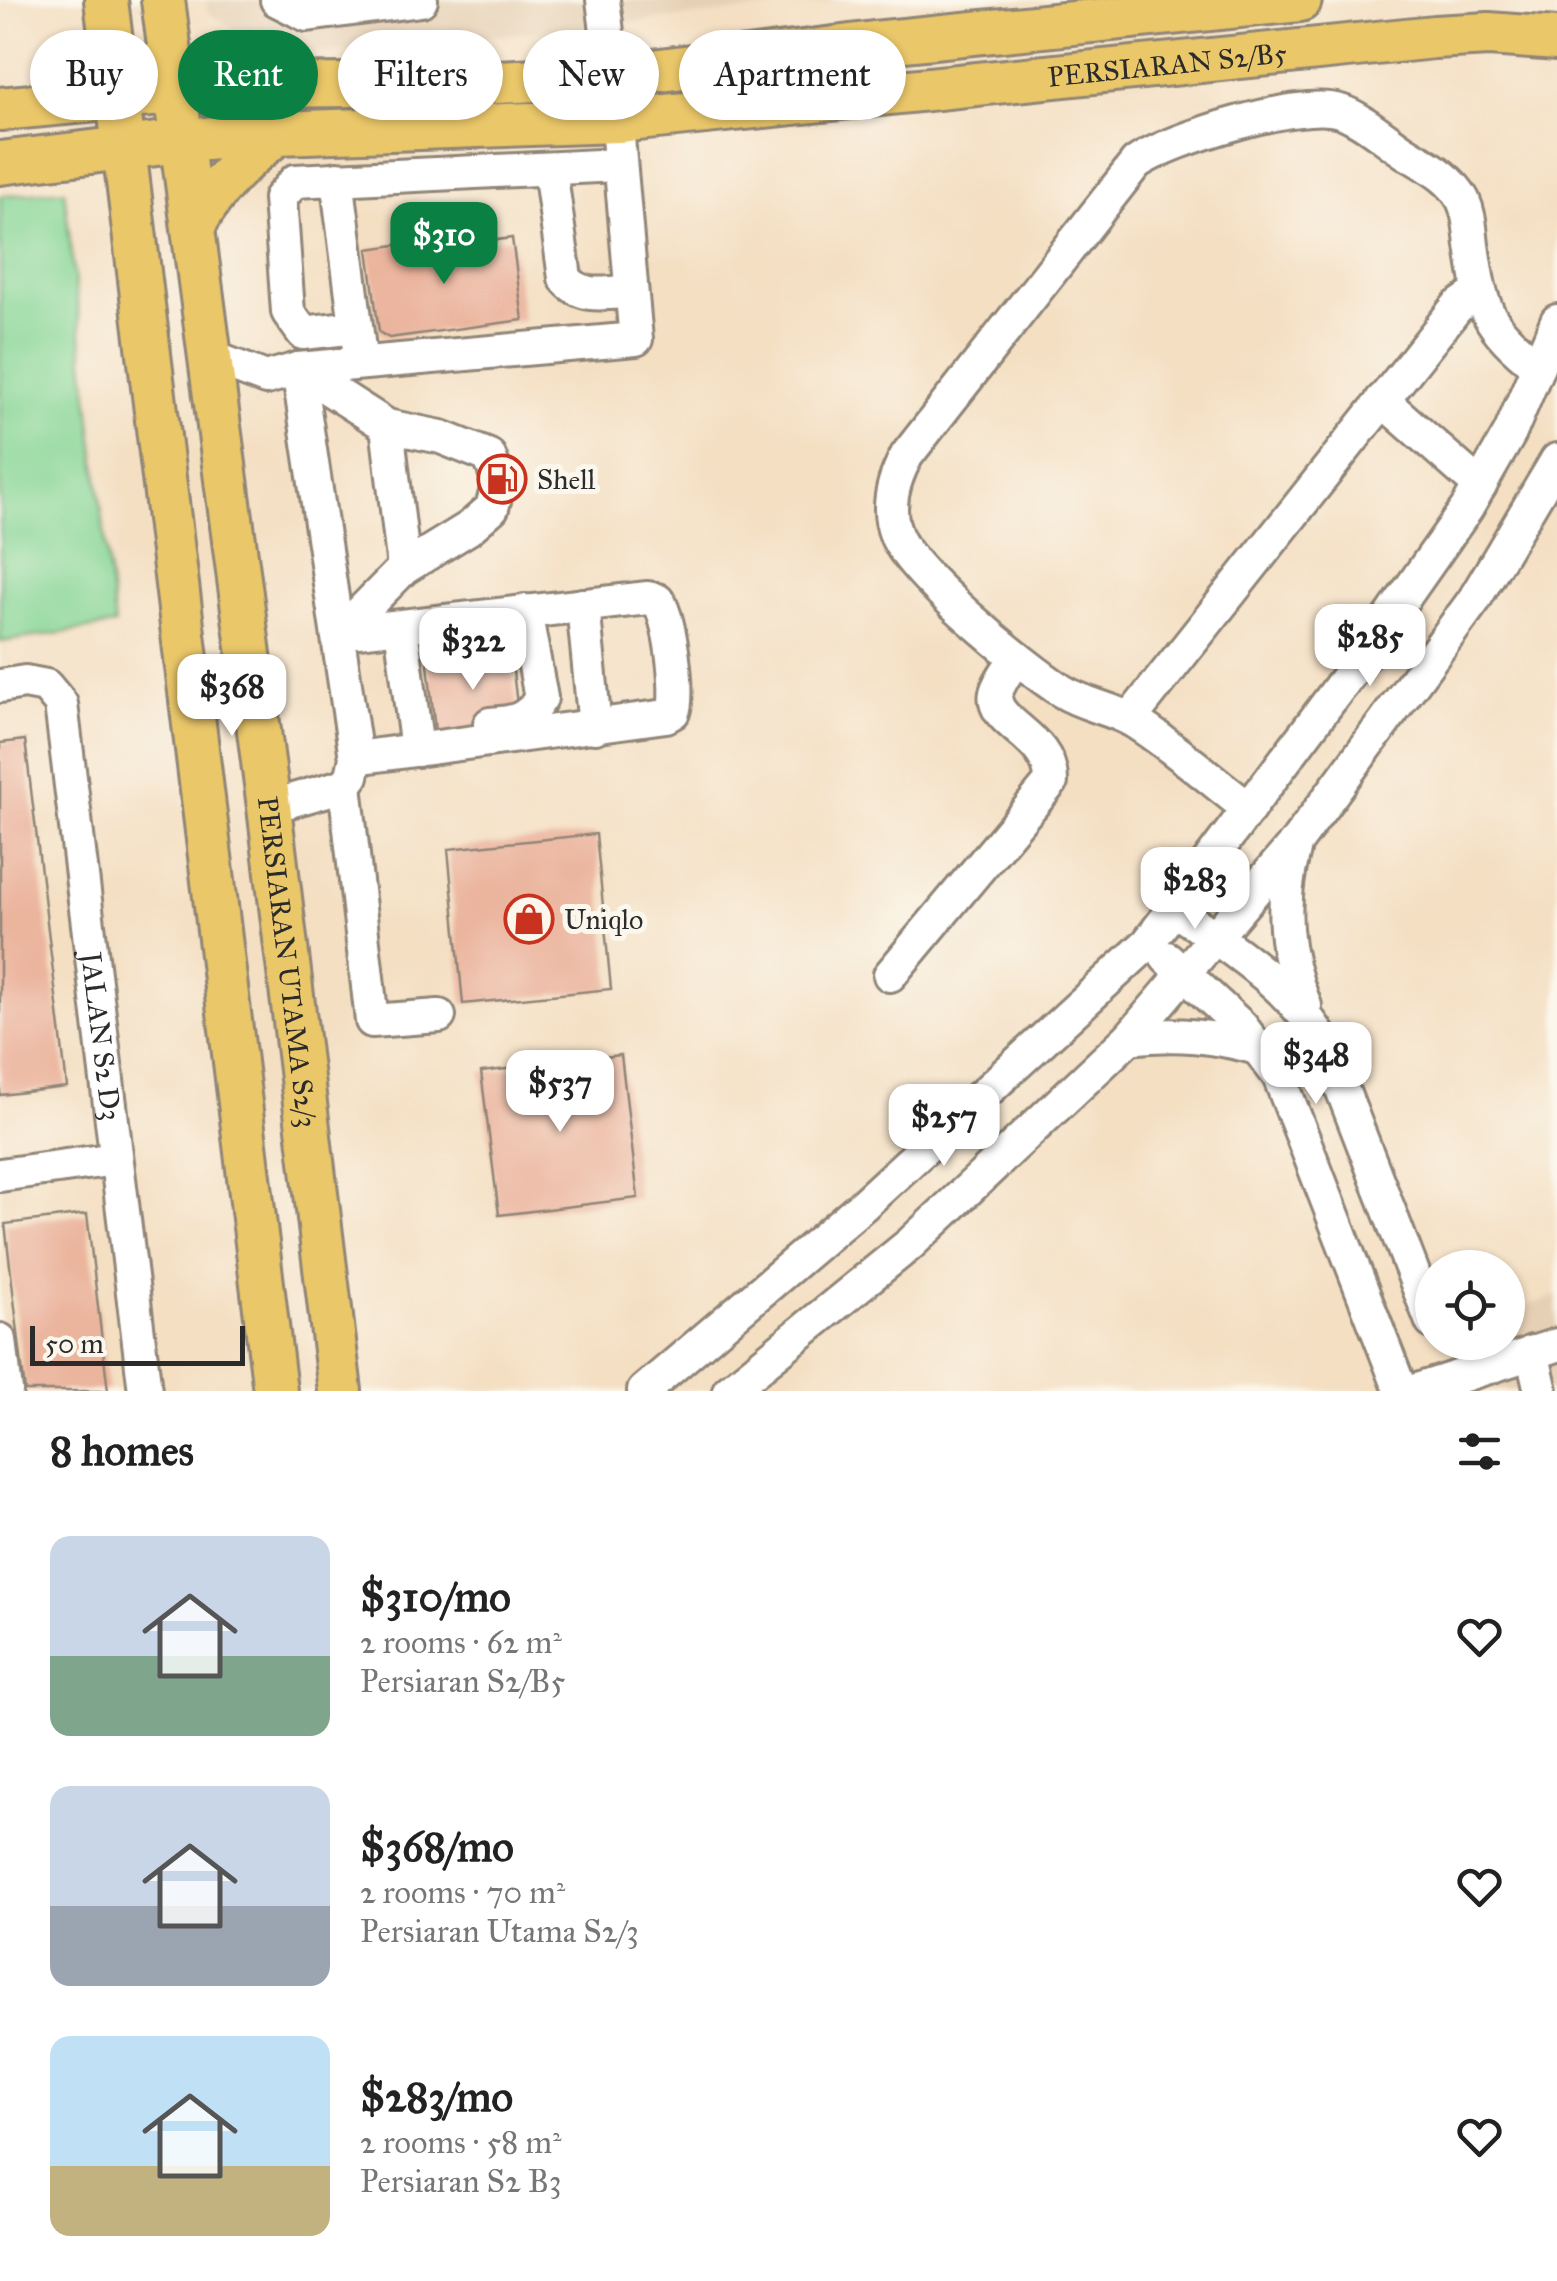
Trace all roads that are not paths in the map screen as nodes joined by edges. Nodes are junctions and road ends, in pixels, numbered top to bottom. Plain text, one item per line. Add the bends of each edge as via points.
1 (106, 0) edge
2 (421, 0) edge
3 (602, 0) edge
4 (1300, 0) edge
5 (277, 1) edge
6 (164, 13) edge
7 (110, 30) edge
8 (606, 30) edge
9 (178, 35) edge
10 (1552, 44) edge
11 (659, 70) edge
12 (523, 81) edge
13 (318, 85) edge
14 (175, 90) junction
15 (178, 90) edge
16 (158, 92) edge
17 (30, 106) edge
18 (0, 109) edge
19 (122, 120) edge
20 (618, 121) junction
21 (278, 133) junction
22 (182, 140) junction
23 (126, 147) junction
24 (0, 163) edge
25 (618, 164) junction
26 (550, 170) junction
27 (337, 178) junction
28 (194, 225) junction
29 (631, 291) junction
30 (1479, 292) junction
31 (1557, 320) edge
32 (356, 327) junction
33 (211, 356) junction
34 (360, 363) junction
35 (1538, 367) junction
36 (298, 369) junction
37 (1382, 400) junction
38 (387, 426) junction
39 (1557, 460) edge
40 (1480, 486) junction
41 (404, 568) junction
42 (583, 605) junction
43 (525, 611) junction
44 (400, 627) junction
45 (340, 633) junction
46 (1016, 658) junction
47 (0, 686) edge
48 (1130, 719) junction
49 (596, 728) junction
50 (416, 741) junction
51 (352, 769) junction
52 (269, 806) junction
53 (1249, 809) junction
54 (1297, 841) junction
55 (1174, 909) junction
56 (1214, 937) junction
57 (1148, 943) junction
58 (1184, 972) junction
59 (890, 976) dead end
60 (439, 1016) dead end
61 (1310, 1018) junction
62 (1129, 1038) junction
63 (1261, 1049) junction
64 (116, 1159) junction
65 (0, 1175) edge
66 (1415, 1278) edge
67 (0, 1340) edge
68 (1544, 1348) edge
69 (1447, 1360) edge
70 (1456, 1384) edge
71 (341, 1388) edge
72 (6, 1391) edge
73 (145, 1391) edge
74 (274, 1391) edge
75 (644, 1391) edge
76 (729, 1391) edge
77 (1401, 1391) edge
78 (1414, 1391) edge
79 (1541, 1391) edge

1 - 7 main road
2 - 5 street via 307,15
3 - 8 street
4 - 11 main road, PERSIARAN S2/B5
6 - 9 main road
6 - 14 main road, PERSIARAN UTAMA S2/3
10 - 20 main road, PERSIARAN S2/B5 via 1489,34 1414,39
12 - 13 main road, PERSIARAN S2/B5
14 - 15 main road, PERSIARAN S2/B5
14 - 16 main road, PERSIARAN S2/B5
14 - 22 main road, PERSIARAN UTAMA S2/3
17 - 18 main road, PERSIARAN S2/B5
19 - 23 main road
20 - 21 main road, PERSIARAN S2/B5
20 - 25 street
21 - 22 main road, PERSIARAN S2/B5
21 - 28 main road via 229,173
22 - 23 main road, PERSIARAN S2/B5
22 - 28 main road, PERSIARAN UTAMA S2/3
23 - 24 main road, PERSIARAN S2/B5
23 - 74 main road
25 - 26 street
25 - 29 street
26 - 27 street
26 - 29 street via 565,278 586,294
27 - 32 street
27 - 32 street via 294,181 280,198 288,312 303,333
28 - 33 main road, PERSIARAN UTAMA S2/3
29 - 34 street via 636,340
30 - 35 street via 1505,340
30 - 37 street via 1456,307
30 - 46 street via 1461,196 1444,176 1343,112 1302,108 1170,144 1136,164 894,476 894,531 906,557
31 - 35 street
32 - 34 street
33 - 36 street via 266,378
33 - 52 main road, PERSIARAN UTAMA S2/3
34 - 36 street
35 - 40 street
36 - 38 street
36 - 45 street
37 - 40 street
37 - 48 street
38 - 41 street
38 - 41 street via 489,456 499,480 492,508
39 - 54 street via 1474,600
40 - 53 street
41 - 45 street
42 - 43 street
42 - 49 street
42 - 49 street via 657,600 666,614 676,697 666,716
43 - 44 street
43 - 50 street via 542,698 530,715
44 - 45 street
44 - 50 street
45 - 51 street
46 - 48 street via 1088,705
46 - 59 street via 994,699 998,711 1046,754 1051,782
47 - 64 street, JALAN S2 D3 via 46,686 61,704
48 - 53 street
49 - 50 street
50 - 51 street
51 - 52 street
51 - 60 street via 372,1021
52 - 71 main road, PERSIARAN UTAMA S2/3
53 - 55 street
54 - 56 street
54 - 61 street via 1286,878 1285,928
55 - 56 street
55 - 57 street
56 - 58 street
56 - 61 street
57 - 58 street
57 - 75 street via 864,1204
58 - 62 street
58 - 63 street
61 - 66 street
62 - 63 street via 1181,1032
62 - 76 street via 910,1244
63 - 77 street via 1278,1076
64 - 65 street
64 - 73 street, JALAN S2 D3
67 - 72 street
68 - 70 street
68 - 79 street
69 - 70 street
70 - 78 street

